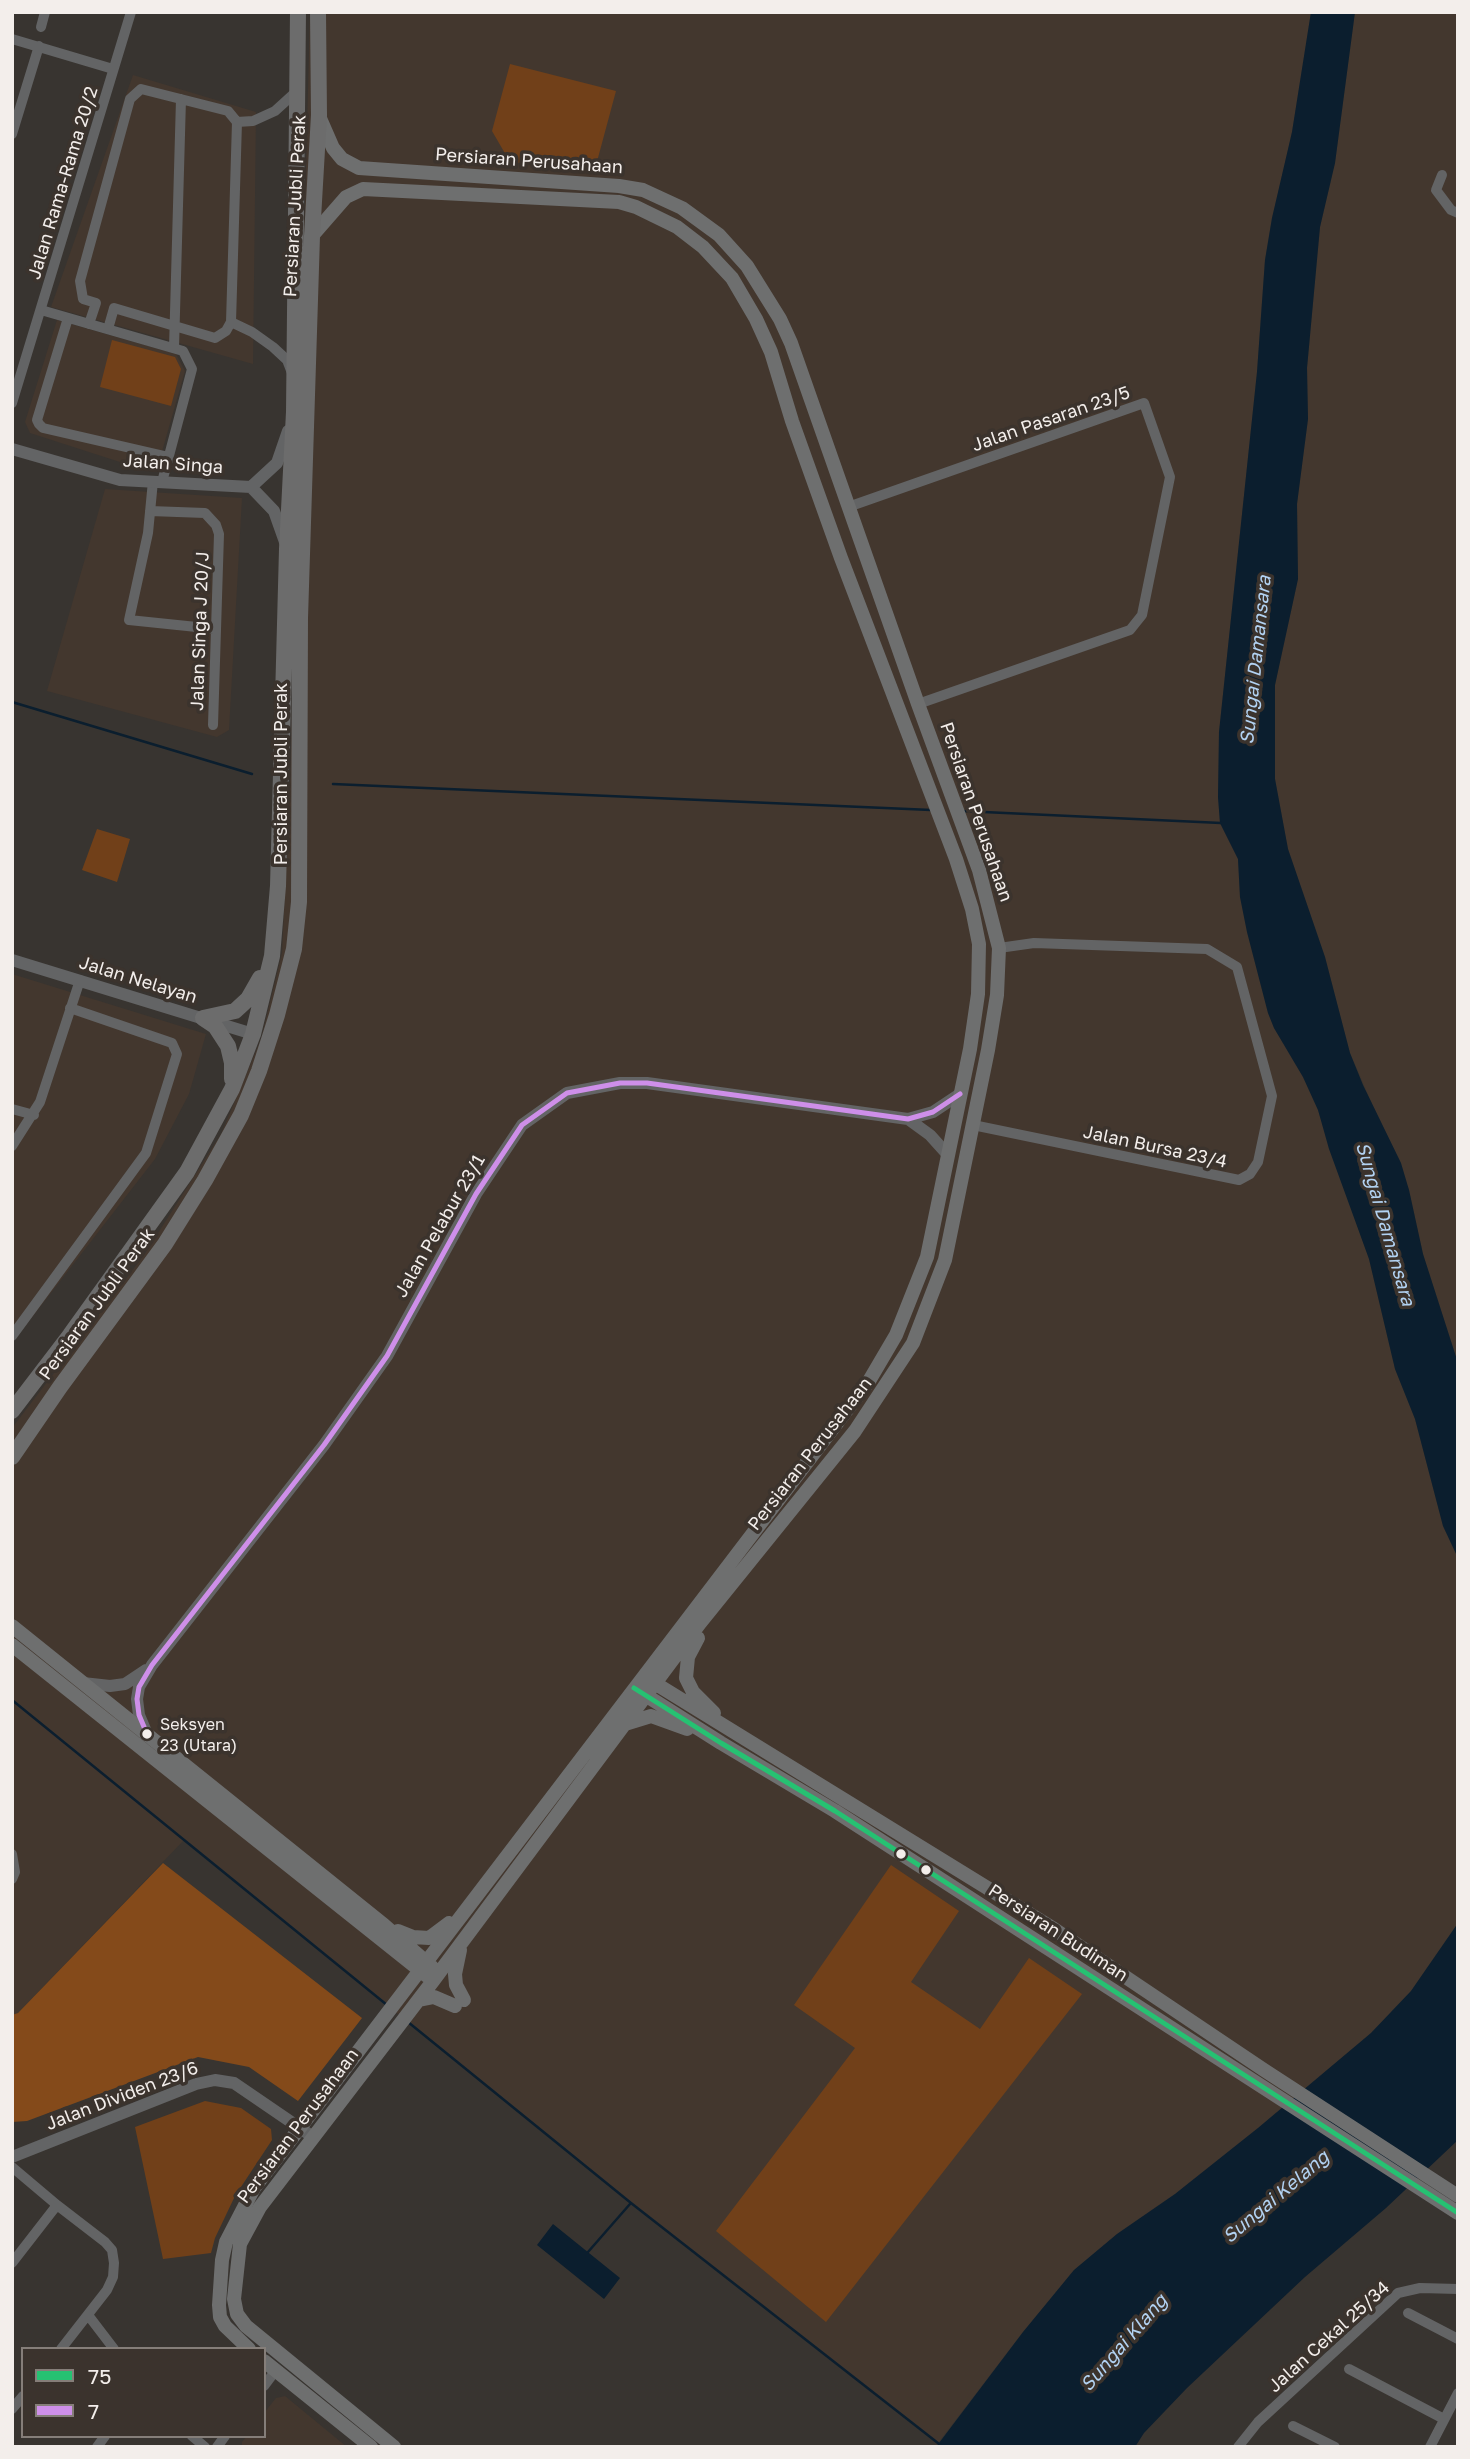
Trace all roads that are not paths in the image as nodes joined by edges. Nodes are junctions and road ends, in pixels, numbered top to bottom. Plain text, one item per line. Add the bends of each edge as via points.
1 (46, 12) edge
2 (131, 12) edge
3 (298, 12) edge
4 (318, 12) edge
5 (41, 27) dead end
6 (12, 39) edge
7 (39, 46) junction
8 (113, 69) junction
9 (296, 91) junction
10 (181, 99) junction
11 (318, 115) junction
12 (237, 122) junction
13 (12, 134) edge
14 (1442, 175) dead end
15 (1458, 213) edge
16 (312, 236) junction
17 (41, 310) junction
18 (68, 318) junction
19 (231, 322) junction
20 (89, 324) junction
21 (176, 327) junction
22 (108, 329) junction
23 (174, 348) junction
24 (295, 380) junction
25 (12, 403) edge
26 (294, 412) junction
27 (12, 449) edge
28 (169, 457) junction
29 (158, 482) junction
30 (251, 487) junction
31 (848, 507) junction
32 (150, 510) junction
33 (287, 549) junction
34 (216, 629) junction
35 (918, 704) junction
36 (213, 725) dead end
37 (999, 948) junction
38 (272, 956) junction
39 (12, 960) edge
40 (80, 980) junction
41 (70, 1008) junction
42 (277, 1015) junction
43 (204, 1018) junction
44 (253, 1034) junction
45 (232, 1089) junction
46 (960, 1094) junction
47 (12, 1109) edge
48 (34, 1115) junction
49 (908, 1119) junction
50 (973, 1125) junction
51 (12, 1146) edge
52 (948, 1155) junction
53 (12, 1336) edge
54 (30, 1388) junction
55 (12, 1394) edge
56 (12, 1411) edge
57 (12, 1457) edge
58 (701, 1623) junction
59 (12, 1626) edge
60 (12, 1645) edge
61 (152, 1665) junction
62 (83, 1683) junction
63 (645, 1686) junction
64 (625, 1724) junction
65 (734, 1732) junction
66 (147, 1734) junction
67 (721, 1743) junction
68 (12, 1854) edge
69 (491, 1877) junction
70 (12, 1880) edge
71 (379, 1931) junction
72 (463, 1942) junction
73 (423, 1966) junction
74 (436, 1978) junction
75 (399, 1999) junction
76 (415, 2004) junction
77 (1259, 2075) junction
78 (299, 2128) junction
79 (313, 2137) junction
80 (12, 2157) edge
81 (12, 2167) edge
82 (1439, 2193) junction
83 (1458, 2196) edge
84 (57, 2205) junction
85 (1458, 2213) edge
86 (12, 2263) edge
87 (1458, 2289) edge
88 (1408, 2313) dead end
89 (88, 2315) junction
90 (1458, 2339) edge
91 (63, 2347) edge
92 (112, 2347) edge
93 (247, 2347) edge
94 (270, 2366) edge
95 (1349, 2369) dead end
96 (1458, 2393) edge
97 (1444, 2419) junction
98 (1293, 2426) dead end
99 (371, 2447) edge
100 (394, 2447) edge
101 (1238, 2447) edge
102 (1335, 2447) edge
103 (1430, 2447) edge

1 - 5 street
2 - 8 street, Jalan Rama-Rama 20/2
3 - 9 main road, Persiaran Jubli Perak
4 - 11 main road, Persiaran Jubli Perak
6 - 7 street
7 - 8 street
7 - 13 street
8 - 17 street, Jalan Rama-Rama 20/2
9 - 12 street via 275,111
9 - 24 main road, Persiaran Jubli Perak
10 - 12 street via 228,111
10 - 20 street via 141,89 130,99 80,281 83,299 96,303
10 - 21 street
11 - 16 main road, Persiaran Jubli Perak
11 - 31 main road, Persiaran Perusahaan via 333,148 359,168 643,190 682,208 719,235 747,266 780,318
12 - 19 street
14 - 15 street via 1436,190
16 - 42 main road, Persiaran Jubli Perak via 300,618 299,902
16 - 46 main road, Persiaran Perusahaan via 345,197 363,189 619,202 677,228 732,278 771,352 837,546 972,909 979,944 978,994
17 - 18 street
17 - 25 street, Jalan Rama-Rama 20/2
18 - 20 street
18 - 28 street via 39,425
19 - 21 street via 215,338
19 - 24 street via 273,346
20 - 22 street
21 - 22 street via 114,308
21 - 23 street
22 - 23 street
23 - 28 street via 183,351 192,369
24 - 26 main road, Persiaran Jubli Perak
26 - 30 street via 277,463
26 - 33 main road, Persiaran Jubli Perak
27 - 29 street, Jalan Singa via 120,480
28 - 29 street
29 - 30 street, Jalan Singa
29 - 32 street
30 - 33 street via 274,511
31 - 35 main road, Persiaran Perusahaan
31 - 35 street, Jalan Pasaran 23/5 via 1143,403 1170,477 1142,615 1130,630
32 - 34 street, Jalan Singa J 20/J via 205,513 216,525
32 - 34 street via 129,620
33 - 38 main road, Persiaran Jubli Perak
34 - 36 street, Jalan Singa J 20/J
35 - 37 main road, Persiaran Perusahaan via 979,870
37 - 50 main road, Persiaran Perusahaan via 997,995
37 - 50 street, Jalan Bursa 23/4 via 1034,943 1207,949 1237,967 1272,1096 1258,1162 1239,1181
38 - 43 main road via 242,1006
38 - 44 main road, Persiaran Jubli Perak
39 - 40 street, Jalan Nelayan
40 - 41 street
40 - 43 street, Jalan Nelayan
41 - 48 street
41 - 53 street via 173,1043 177,1054 146,1153
42 - 44 main road via 267,1029
42 - 57 main road, Persiaran Jubli Perak via 241,1115 205,1180 165,1244
43 - 44 street, Jalan Nelayan
43 - 45 main road via 221,1032 228,1046
44 - 45 main road, Persiaran Jubli Perak
45 - 54 main road, Persiaran Jubli Perak via 187,1172
46 - 49 street, Jalan Pelabur 23/1 via 933,1112
46 - 52 main road, Persiaran Perusahaan
47 - 48 street
48 - 51 street
49 - 52 street
49 - 61 street, Jalan Pelabur 23/1 via 646,1083 567,1093 544,1108 522,1125 502,1153 381,1365 316,1456
50 - 58 main road, Persiaran Perusahaan via 945,1261 913,1343 855,1431
52 - 63 main road, Persiaran Perusahaan via 927,1257 896,1335 869,1381
54 - 55 street
54 - 56 main road, Persiaran Jubli Perak
58 - 63 main road, Persiaran Perusahaan
58 - 65 main road via 686,1678 693,1692
59 - 62 main road
60 - 71 main road
61 - 62 street, Jalan Pelabur 23/1 via 125,1684
61 - 66 street, Jalan Pelabur 23/1 via 136,1699
62 - 66 main road
63 - 64 main road, Persiaran Perusahaan
63 - 65 main road, Persiaran Budiman
63 - 67 main road, Persiaran Budiman
63 - 69 main road, Persiaran Perusahaan
64 - 67 main road via 651,1716
64 - 72 main road, Persiaran Perusahaan
65 - 77 main road, Persiaran Budiman via 1054,1930
66 - 71 main road
67 - 77 main road, Persiaran Budiman via 835,1811 1098,1983
68 - 70 street
69 - 71 main road via 429,1938
69 - 73 main road, Persiaran Perusahaan
71 - 73 main road
71 - 75 main road via 404,1973
72 - 74 main road, Persiaran Perusahaan
72 - 76 main road via 455,1974 459,2003 434,1997
73 - 74 main road
73 - 75 main road, Persiaran Perusahaan
74 - 76 main road, Persiaran Perusahaan
75 - 78 main road, Persiaran Perusahaan
76 - 79 main road, Persiaran Perusahaan
77 - 82 main road, Persiaran Budiman
78 - 79 street, Jalan Dividen 23/6
78 - 80 street, Jalan Dividen 23/6 via 234,2083 215,2080
78 - 93 main road, Persiaran Perusahaan via 254,2188 226,2242 220,2317
79 - 100 main road, Persiaran Perusahaan via 260,2207 240,2244 234,2299 237,2314 255,2334
81 - 84 street
82 - 83 main road, Persiaran Budiman
82 - 85 main road, Persiaran Budiman
84 - 86 street
84 - 89 street via 112,2250 113,2277
87 - 101 street, Jalan Cekal 25/34 via 1420,2288 1398,2293 1258,2422
88 - 90 street
89 - 91 street
89 - 92 street
94 - 99 main road
95 - 97 street
96 - 97 street
97 - 103 street
98 - 102 street

